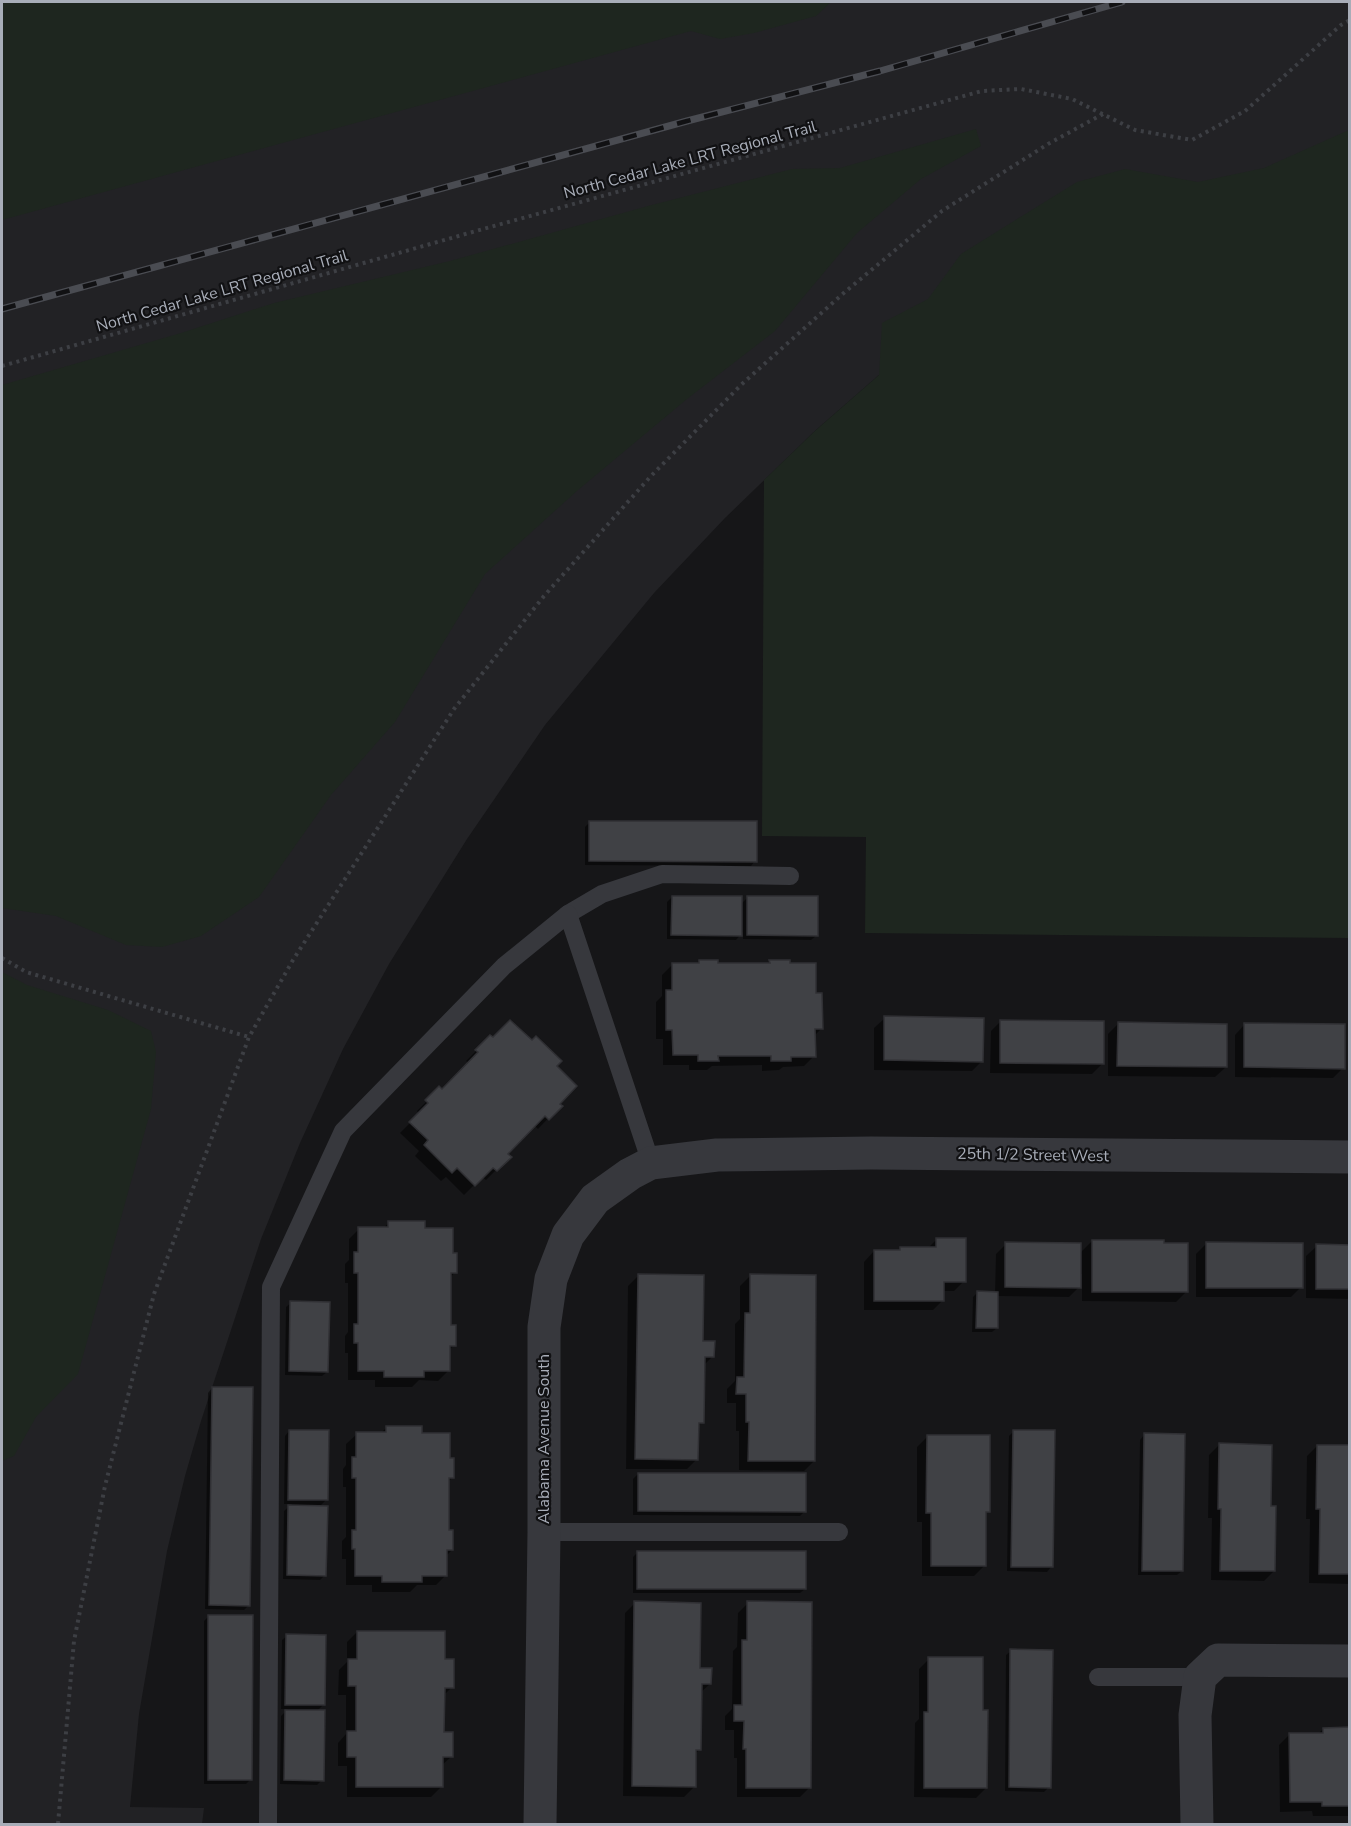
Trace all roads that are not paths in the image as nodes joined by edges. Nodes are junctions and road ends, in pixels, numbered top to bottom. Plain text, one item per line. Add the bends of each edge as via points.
1 (790, 876) dead end
2 (568, 914) junction
3 (717, 1155) joint
4 (1350, 1157) edge
5 (651, 1163) junction
6 (544, 1532) junction
7 (839, 1532) dead end
8 (1350, 1660) edge
9 (1209, 1668) junction
10 (1098, 1677) dead end
11 (268, 1824) edge
12 (540, 1824) edge
13 (1197, 1824) edge

1 - 2 lane via 662,874 602,894
2 - 5 lane
2 - 11 lane via 504,966 343,1131 272,1287
3 - 4 street, 25th 1/2 Street West
3 - 5 street, Alabama Avenue South
5 - 6 street, Alabama Avenue South via 595,1199 568,1235 551,1279 544,1327
6 - 7 lane
6 - 12 street, Alabama Avenue South
8 - 9 street
9 - 10 lane
9 - 13 street via 1195,1715

